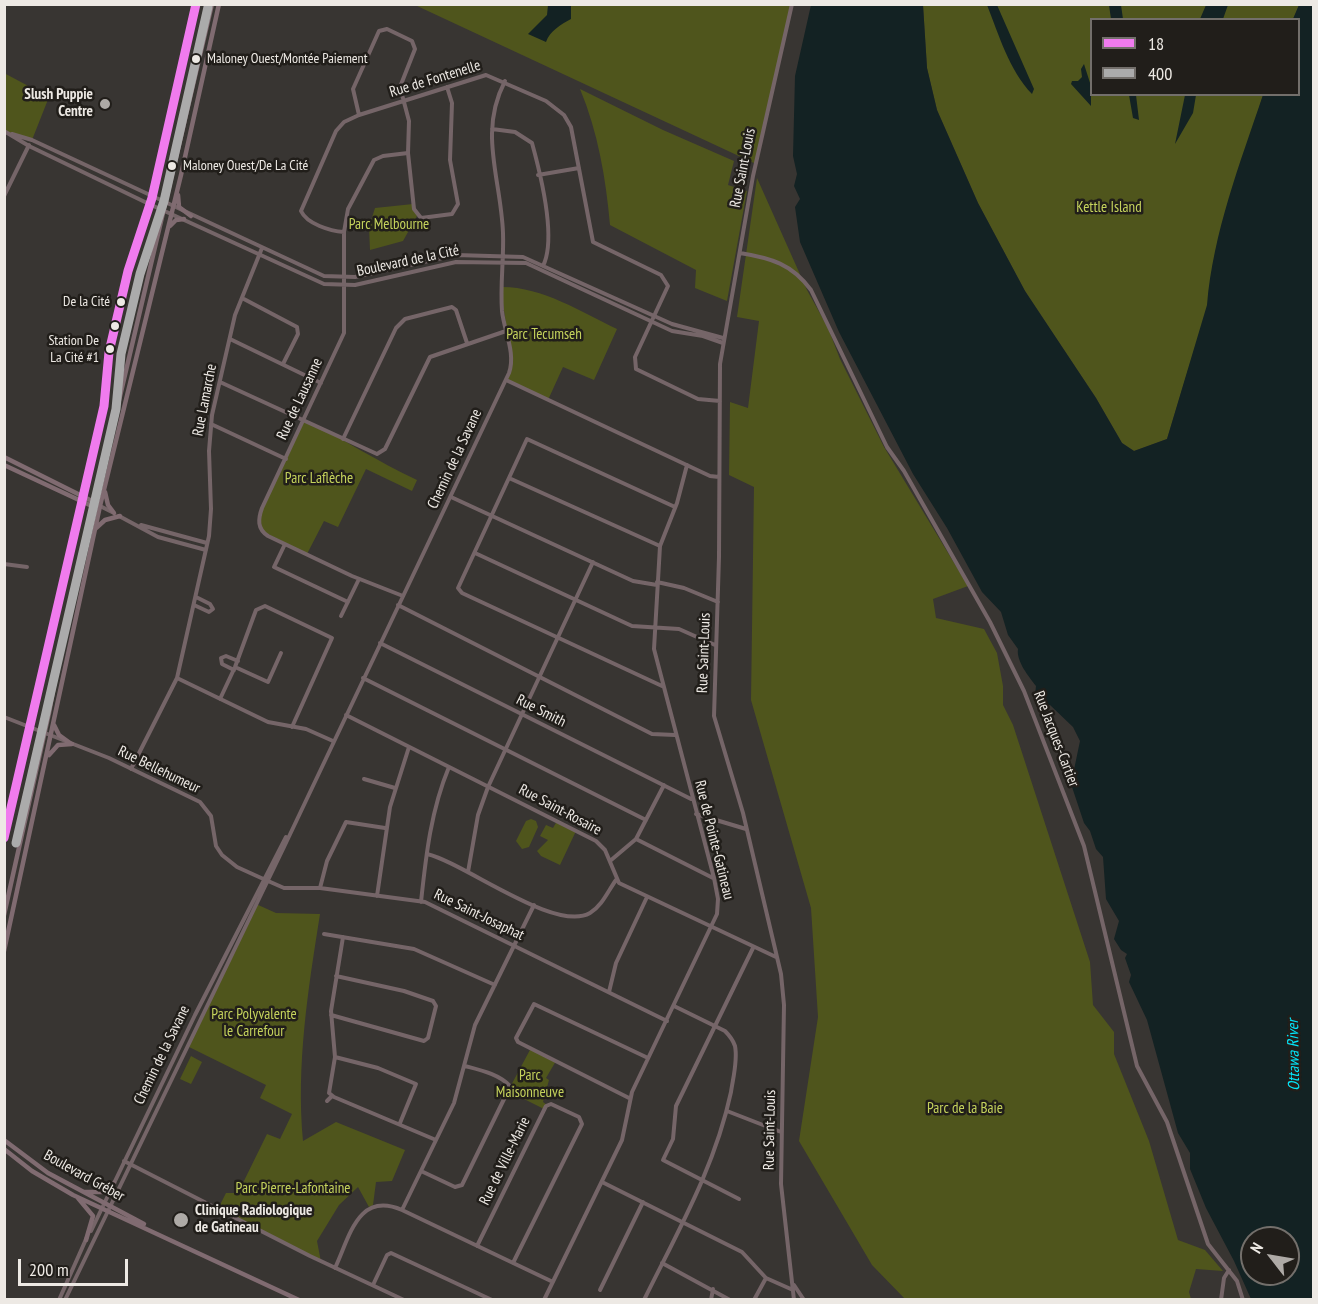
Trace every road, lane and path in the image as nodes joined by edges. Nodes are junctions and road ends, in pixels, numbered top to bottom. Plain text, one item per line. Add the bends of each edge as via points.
1 (212, 4) edge
2 (219, 4) edge
3 (792, 4) edge
4 (505, 81) junction
5 (447, 87) junction
6 (405, 101) junction
7 (359, 115) junction
8 (492, 129) junction
9 (6, 132) edge
10 (32, 140) junction
11 (29, 146) junction
12 (408, 153) junction
13 (92, 168) junction
14 (579, 168) junction
15 (89, 175) junction
16 (181, 175) junction
17 (538, 175) junction
18 (4, 196) edge
19 (166, 205) junction
20 (165, 211) junction
21 (172, 211) junction
22 (191, 216) junction
23 (184, 219) junction
24 (344, 231) junction
25 (166, 234) junction
26 (262, 248) junction
27 (740, 253) junction
28 (259, 255) junction
29 (503, 256) junction
30 (502, 262) junction
31 (542, 267) junction
32 (345, 278) junction
33 (345, 286) junction
34 (242, 298) junction
35 (654, 316) junction
36 (651, 322) junction
37 (506, 331) junction
38 (723, 338) junction
39 (230, 339) junction
40 (467, 343) junction
41 (723, 343) junction
42 (283, 364) junction
43 (506, 380) junction
44 (220, 382) junction
45 (321, 383) junction
46 (720, 400) junction
47 (304, 420) junction
48 (211, 424) junction
49 (343, 439) junction
50 (4, 458) edge
51 (286, 459) junction
52 (4, 465) edge
53 (687, 465) junction
54 (719, 477) junction
55 (509, 478) junction
56 (105, 486) junction
57 (97, 489) junction
58 (83, 496) junction
59 (451, 497) junction
60 (94, 504) junction
61 (100, 506) junction
62 (675, 507) junction
63 (114, 513) junction
64 (492, 515) junction
65 (120, 516) junction
66 (135, 523) junction
67 (95, 529) junction
68 (207, 543) junction
69 (285, 544) junction
70 (660, 546) junction
71 (206, 550) junction
72 (475, 553) junction
73 (593, 562) junction
74 (4, 564) edge
75 (27, 567) dead end
76 (359, 579) junction
77 (657, 584) junction
78 (403, 596) junction
79 (195, 597) junction
80 (576, 600) junction
81 (348, 602) junction
82 (718, 602) junction
83 (194, 605) junction
84 (398, 605) junction
85 (69, 611) junction
86 (76, 613) junction
87 (341, 616) dead end
88 (654, 628) junction
89 (559, 637) junction
90 (380, 643) junction
91 (715, 645) junction
92 (281, 653) dead end
93 (238, 661) junction
94 (235, 668) junction
95 (540, 677) junction
96 (177, 678) junction
97 (363, 678) junction
98 (663, 686) junction
99 (220, 699) junction
100 (523, 714) junction
101 (346, 715) junction
102 (4, 717) edge
103 (54, 724) junction
104 (292, 727) junction
105 (45, 734) junction
106 (675, 735) junction
107 (51, 736) junction
108 (333, 741) junction
109 (72, 744) junction
110 (409, 747) junction
111 (506, 750) junction
112 (45, 763) junction
113 (449, 767) junction
114 (131, 769) junction
115 (364, 779) dead end
116 (664, 785) junction
117 (488, 787) junction
118 (395, 788) junction
119 (692, 799) junction
120 (696, 814) junction
121 (646, 820) junction
122 (385, 828) junction
123 (746, 830) junction
124 (636, 840) junction
125 (426, 854) junction
126 (610, 861) junction
127 (468, 872) junction
128 (714, 878) junction
129 (265, 880) junction
130 (616, 880) junction
131 (320, 888) junction
132 (377, 896) junction
133 (647, 897) junction
134 (421, 902) junction
135 (534, 905) junction
136 (4, 915) edge
137 (713, 928) junction
138 (324, 934) dead end
139 (343, 937) junction
140 (6, 941) edge
141 (514, 945) junction
142 (753, 948) junction
143 (4, 951) edge
144 (776, 958) junction
145 (336, 976) junction
146 (495, 985) junction
147 (609, 992) junction
148 (674, 1006) junction
149 (331, 1015) junction
150 (666, 1021) junction
151 (715, 1026) junction
152 (335, 1057) junction
153 (648, 1058) junction
154 (465, 1066) junction
155 (332, 1096) junction
156 (629, 1098) junction
157 (327, 1101) dead end
158 (727, 1111) junction
159 (399, 1123) junction
160 (781, 1132) junction
161 (4, 1140) edge
162 (436, 1140) junction
163 (4, 1149) edge
164 (124, 1161) junction
165 (130, 1164) junction
166 (421, 1171) junction
167 (703, 1181) junction
168 (602, 1182) junction
169 (114, 1183) junction
170 (81, 1191) junction
171 (74, 1195) junction
172 (739, 1200) dead end
173 (643, 1202) junction
174 (106, 1207) junction
175 (402, 1210) junction
176 (682, 1222) junction
177 (86, 1240) junction
178 (477, 1246) junction
179 (513, 1263) junction
180 (662, 1263) junction
181 (335, 1268) junction
182 (1229, 1270) junction
183 (766, 1278) junction
184 (553, 1282) junction
185 (793, 1284) junction
186 (372, 1285) junction
187 (713, 1289) junction
188 (600, 1290) dead end
189 (793, 1290) junction
190 (285, 1293) junction
191 (281, 1298) edge
192 (59, 1299) edge
193 (64, 1299) edge
194 (299, 1299) edge
195 (404, 1299) edge
196 (492, 1299) edge
197 (544, 1299) edge
198 (644, 1299) edge
199 (711, 1299) edge
200 (730, 1299) edge
201 (754, 1299) edge
202 (794, 1299) edge
203 (804, 1299) edge
204 (1221, 1299) edge
205 (1243, 1299) edge

1 - 19 main road
2 - 16 main road
3 - 27 street, Rue Saint-Louis via 753,176
4 - 5 street, Rue de Fontenelle via 486,75
4 - 8 street, Chemin de la Savane via 493,107
4 - 14 street, Rue de Fontenelle via 551,104 564,115 571,127
5 - 6 street, Rue de Fontenelle
5 - 12 street via 452,104 450,160 458,204 454,213 424,218 416,214
6 - 7 street, Rue de Fontenelle
6 - 7 street via 400,84 415,44 382,29 353,89
6 - 12 street
7 - 24 street, Rue de Fontenelle via 336,131 301,208 308,219 333,231
8 - 17 street via 515,132 531,141
8 - 29 street, Chemin de la Savane via 491,156 502,208
9 - 10 street, Boulevard de la Cité
9 - 11 street, Boulevard de la Cité
10 - 11 street
10 - 13 street, Boulevard de la Cité
11 - 15 street, Boulevard de la Cité
11 - 18 street
12 - 24 street, Rue de Lausanne via 371,162 346,213
13 - 15 street
13 - 19 street, Boulevard de la Cité
14 - 17 street
14 - 35 street, Rue de Fontenelle via 593,242 665,279 668,286
15 - 20 street, Boulevard de la Cité
16 - 21 main road
16 - 22 main road via 178,204
17 - 31 street via 546,204 548,255
19 - 20 main road
19 - 21 street, Boulevard de la Cité
20 - 21 street, Boulevard de la Cité
20 - 57 main road
21 - 22 street, Boulevard de la Cité
21 - 23 street, Boulevard de la Cité
21 - 25 main road
22 - 26 street, Boulevard de la Cité
23 - 25 main road via 172,222
23 - 28 street, Boulevard de la Cité
24 - 32 street, Rue de Lausanne
25 - 56 main road
26 - 28 street, Rue Lamarche
26 - 32 street, Boulevard de la Cité via 324,276
27 - 38 street, Rue Saint-Louis
27 - 182 street, Rue Jacques-Cartier via 783,262 811,290 887,447 1007,654 1084,846 1137,1066 1167,1122 1208,1244
28 - 33 street, Boulevard de la Cité via 315,281
28 - 34 street, Rue Lamarche
29 - 30 street, Chemin de la Savane
29 - 31 street, Boulevard de la Cité via 523,257
29 - 32 street, Boulevard de la Cité via 456,255
30 - 31 street, Boulevard de la Cité
30 - 33 street, Boulevard de la Cité via 456,262
30 - 37 street, Chemin de la Savane
31 - 35 street, Boulevard de la Cité
31 - 36 street, Boulevard de la Cité
32 - 33 street, Rue de Lausanne
33 - 45 street, Rue de Lausanne via 345,329
34 - 39 street, Rue Lamarche
34 - 42 street via 297,327
35 - 36 street
35 - 38 street, Boulevard de la Cité
36 - 41 street, Boulevard de la Cité
36 - 46 street via 634,357 636,369 698,399
37 - 40 street
37 - 43 street, Chemin de la Savane via 511,364
38 - 41 street, Rue Saint-Louis
39 - 42 street
39 - 44 street, Rue Lamarche
40 - 49 street via 428,359 381,453 375,454
40 - 49 street via 452,307 402,320
41 - 46 street, Rue Saint-Louis
42 - 45 street
43 - 53 street
43 - 59 street, Chemin de la Savane
44 - 47 street
44 - 48 street, Rue Lamarche
45 - 47 street, Rue de Lausanne
46 - 54 street, Rue Saint-Louis
47 - 49 street
47 - 51 street, Rue de Lausanne
48 - 51 street
48 - 68 street, Rue Lamarche via 211,517
50 - 58 main road
51 - 69 street, Rue de Lausanne via 259,522 264,533
52 - 60 main road
53 - 54 street
53 - 62 street, Rue de Pointe-Gatineau
54 - 82 street, Rue Saint-Louis
55 - 62 street via 527,439
55 - 64 street
55 - 70 street
56 - 61 main road
56 - 63 main road via 106,502
57 - 58 main road
57 - 60 main road
58 - 60 main road
59 - 64 street
59 - 78 street, Chemin de la Savane
60 - 61 main road
60 - 85 main road
61 - 63 street
61 - 67 main road
62 - 70 street, Rue de Pointe-Gatineau
63 - 65 street
64 - 72 street
64 - 73 street
65 - 66 street
65 - 67 main road via 105,520
66 - 68 street
66 - 71 street via 158,537
67 - 86 main road
68 - 71 street, Rue Lamarche
69 - 76 street, Rue de Lausanne
69 - 81 street via 274,567
70 - 77 street, Rue de Pointe-Gatineau
71 - 79 street, Rue Lamarche
72 - 80 street
72 - 89 street via 458,590
73 - 77 street via 637,582
73 - 80 street
74 - 75 street
76 - 78 street, Rue de Lausanne
76 - 81 street
77 - 82 street via 684,588
77 - 88 street, Rue de Pointe-Gatineau
78 - 84 street, Chemin de la Savane
79 - 83 street, Rue Lamarche
79 - 83 street via 213,609 209,612
80 - 88 street via 636,627
80 - 89 street
81 - 87 street
82 - 91 street, Rue Saint-Louis
83 - 96 street, Rue Lamarche
84 - 90 street, Chemin de la Savane
84 - 95 street
85 - 86 main road
85 - 105 main road
86 - 103 main road
88 - 91 street via 679,629
88 - 98 street, Rue de Pointe-Gatineau via 654,649
89 - 95 street
89 - 98 street
90 - 97 street, Chemin de la Savane
90 - 100 street, Rue Smith
91 - 123 street, Rue Saint-Louis via 714,721
92 - 94 street via 268,682
93 - 94 street
93 - 94 street via 226,656 220,660
93 - 104 street via 256,610 261,606 332,638
94 - 99 street
95 - 100 street
95 - 106 street via 652,734
96 - 99 street
96 - 114 street, Rue Lamarche
97 - 101 street, Chemin de la Savane
97 - 111 street
98 - 106 street, Rue de Pointe-Gatineau
99 - 104 street via 272,723
100 - 111 street
100 - 116 street, Rue Smith
101 - 108 street, Chemin de la Savane
101 - 110 street, Rue Saint-Rosaire
102 - 105 street, Rue Bellehumeur
103 - 107 main road
103 - 109 main road via 59,735
104 - 108 street
105 - 107 street, Rue Bellehumeur
105 - 136 main road
106 - 119 street, Rue de Pointe-Gatineau
107 - 109 street, Rue Bellehumeur
107 - 112 main road
108 - 129 street, Chemin de la Savane
109 - 112 main road via 55,746
109 - 114 street, Rue Bellehumeur
110 - 113 street, Rue Saint-Rosaire
110 - 118 street
111 - 117 street
111 - 121 street
112 - 140 main road
113 - 117 street, Rue Saint-Rosaire
113 - 125 street
114 - 129 street, Rue Bellehumeur via 200,802 211,816 216,846 222,855
115 - 118 street
116 - 119 street, Rue Smith
116 - 121 street
117 - 126 street, Rue Saint-Rosaire via 596,841
117 - 127 street via 478,815
118 - 122 street
119 - 120 street, Rue de Pointe-Gatineau
120 - 123 street
120 - 128 street, Rue de Pointe-Gatineau
121 - 124 street
122 - 131 street via 346,822 327,861
122 - 132 street
123 - 144 street, Rue Saint-Louis
124 - 126 street
124 - 128 street
125 - 127 street
125 - 134 street
126 - 130 street, Rue Saint-Rosaire
127 - 135 street
128 - 137 street, Rue de Pointe-Gatineau via 718,903
129 - 131 street, Rue Saint-Josaphat via 284,888
129 - 164 street, Chemin de la Savane
129 - 165 street, Chemin de la Savane
130 - 133 street
130 - 135 street via 599,905 587,914 562,915
131 - 132 street, Rue Saint-Josaphat
132 - 134 street, Rue Saint-Josaphat
133 - 137 street
133 - 147 street via 616,963
134 - 141 street, Rue Saint-Josaphat
135 - 141 street
137 - 142 street
137 - 148 street, Rue de Pointe-Gatineau
138 - 139 street
139 - 145 street
139 - 146 street via 411,948
140 - 143 main road
141 - 146 street
141 - 147 street, Rue Saint-Josaphat
142 - 144 street
142 - 151 street
144 - 160 street, Rue Saint-Louis via 784,1005
145 - 149 street
145 - 149 street via 404,991 433,1001 435,1006 424,1041
146 - 154 street via 475,1025
147 - 150 street, Rue Saint-Josaphat
148 - 150 street, Rue de Pointe-Gatineau
148 - 151 street
149 - 152 street
150 - 153 street, Rue de Pointe-Gatineau
151 - 158 street via 735,1044
151 - 167 street via 676,1106 673,1139 663,1160
152 - 155 street via 329,1090
152 - 159 street via 378,1068 416,1084
153 - 156 street, Rue de Pointe-Gatineau
153 - 156 street via 534,1004 516,1038
154 - 162 street via 454,1103
154 - 166 street via 507,1083 508,1091 462,1185 454,1187
155 - 157 street
155 - 159 street
156 - 168 street, Rue de Pointe-Gatineau via 622,1140
158 - 160 street
158 - 167 street
159 - 162 street
160 - 185 street, Rue Saint-Louis via 781,1184
161 - 170 main road, Boulevard Gréber via 48,1173
162 - 166 street
163 - 171 main road, Boulevard Gréber via 32,1171
164 - 165 street
164 - 169 street, Chemin de la Savane
165 - 174 street, Chemin de la Savane
165 - 181 street
166 - 175 street
167 - 172 street
167 - 176 street
168 - 173 street
168 - 184 street, Rue de Pointe-Gatineau
169 - 170 main road via 100,1193
169 - 174 street, Chemin de la Savane
170 - 174 main road, Boulevard Gréber
171 - 174 main road, Boulevard Gréber
171 - 177 main road via 93,1214
173 - 176 street
173 - 188 street
174 - 177 street, Chemin de la Savane
174 - 190 main road, Boulevard Gréber
174 - 193 street, Chemin de la Savane
175 - 178 street
175 - 181 street via 383,1204 366,1210 354,1226
176 - 180 street
176 - 183 street via 742,1252
177 - 192 street, Chemin de la Savane
178 - 179 street
178 - 179 street, Rue de Ville-Marie via 546,1106 551,1104 581,1118 582,1124
179 - 184 street
180 - 187 street
180 - 198 street
181 - 186 street
182 - 204 street
182 - 205 street, Rue Jacques-Cartier
183 - 189 street
183 - 201 street
184 - 197 street, Rue de Pointe-Gatineau
185 - 189 street, Rue Saint-Louis
185 - 203 street
186 - 195 street
186 - 196 street via 391,1253
187 - 199 street
187 - 200 street
189 - 202 street, Rue Saint-Louis
190 - 191 street
190 - 194 main road, Boulevard Gréber

